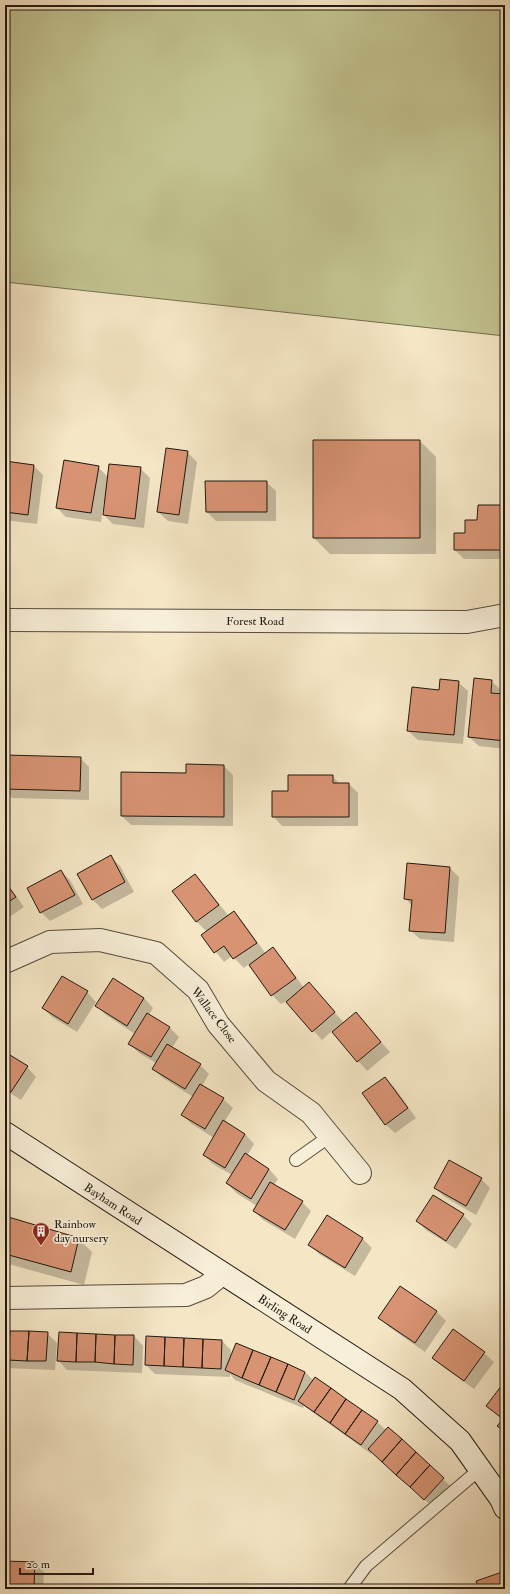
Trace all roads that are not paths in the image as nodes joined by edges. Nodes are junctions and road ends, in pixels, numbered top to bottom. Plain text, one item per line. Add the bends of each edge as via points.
1 (505, 615) edge
2 (5, 620) edge
3 (5, 962) edge
4 (5, 1133) edge
5 (330, 1136) junction
6 (296, 1160) dead end
7 (360, 1173) dead end
8 (222, 1274) junction
9 (5, 1298) edge
10 (480, 1469) junction
11 (505, 1508) edge
12 (349, 1589) edge

1 - 2 street, Forest Road via 468,622
3 - 5 street, Wallace Close via 50,942 100,940 156,953 198,990 218,1024 266,1081 311,1113
4 - 8 street, Bayham Road
5 - 6 lane
5 - 7 street, Wallace Close
8 - 9 street via 206,1287 186,1295
8 - 10 street, Birling Road via 402,1389 460,1440
10 - 11 street, Birling Road
10 - 12 lane via 366,1566

